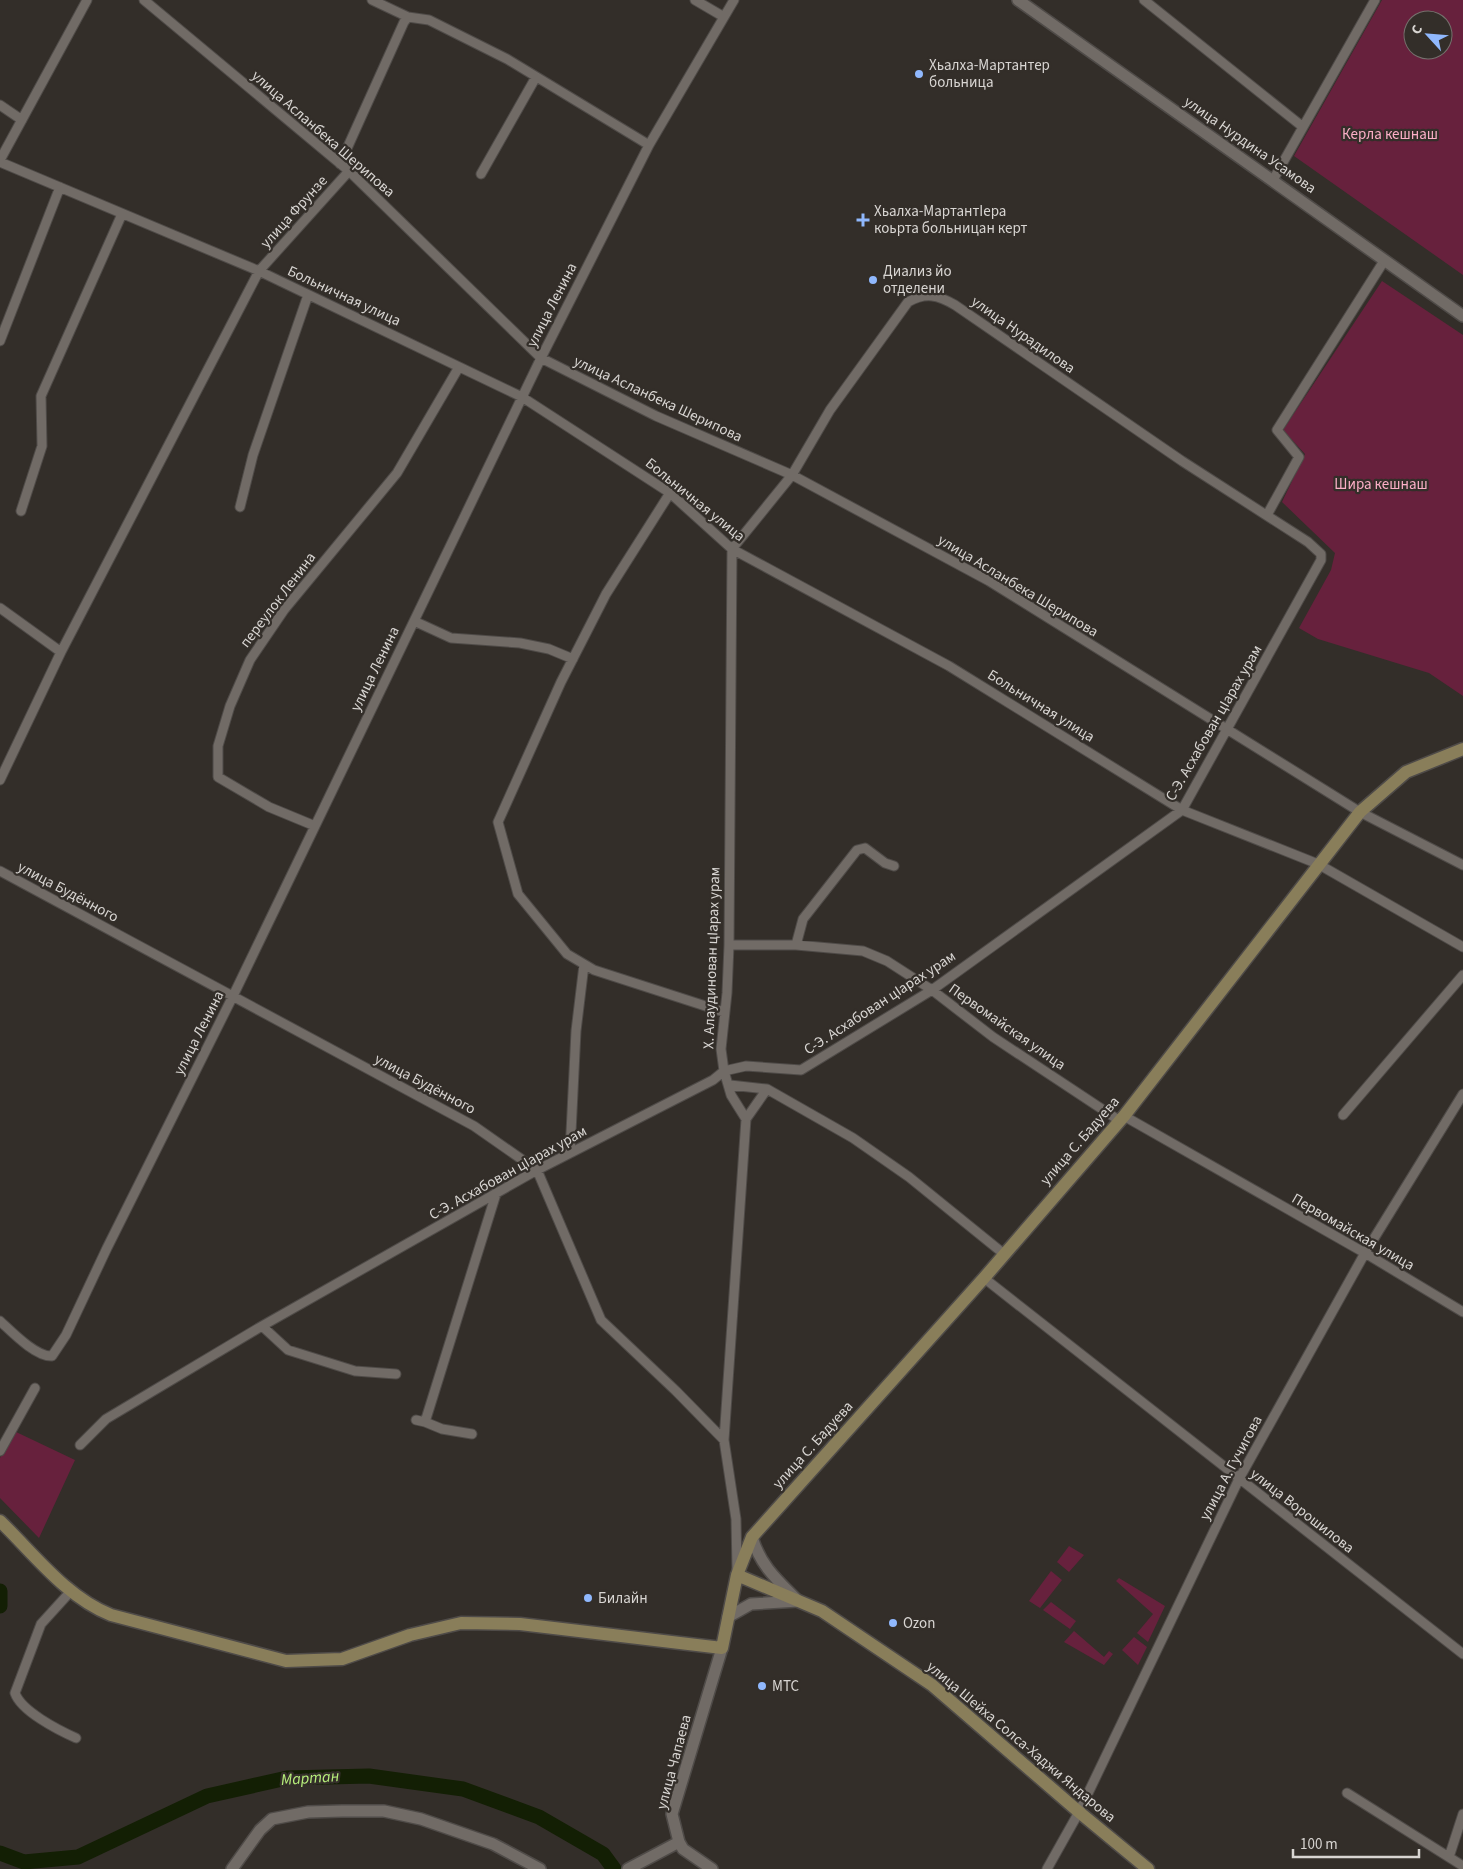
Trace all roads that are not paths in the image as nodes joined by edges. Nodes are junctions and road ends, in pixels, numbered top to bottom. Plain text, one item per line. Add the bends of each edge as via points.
1 (87, 0) edge
2 (144, 0) edge
3 (372, 0) edge
4 (695, 0) edge
5 (734, 0) edge
6 (1018, 0) edge
7 (1144, 0) edge
8 (1375, 0) edge
9 (408, 18) junction
10 (724, 18) junction
11 (536, 77) junction
12 (0, 105) edge
13 (22, 120) junction
14 (1303, 127) junction
15 (649, 145) junction
16 (0, 161) edge
17 (340, 164) junction
18 (349, 171) junction
19 (481, 174) dead end
20 (1273, 180) junction
21 (60, 187) junction
22 (122, 214) junction
23 (1384, 261) junction
24 (259, 271) junction
25 (308, 295) junction
26 (1463, 316) edge
27 (0, 341) edge
28 (541, 358) junction
29 (459, 367) junction
30 (522, 397) junction
31 (792, 475) junction
32 (670, 493) junction
33 (240, 507) dead end
34 (20, 511) dead end
35 (1267, 515) junction
36 (732, 549) junction
37 (0, 608) edge
38 (414, 621) junction
39 (61, 652) junction
40 (573, 659) junction
41 (1227, 730) junction
42 (1463, 749) edge
43 (0, 780) edge
44 (1182, 810) junction
45 (1360, 812) junction
46 (314, 826) junction
47 (1318, 864) junction
48 (1463, 865) edge
49 (894, 866) dead end
50 (0, 871) edge
51 (796, 944) junction
52 (729, 945) junction
53 (1463, 947) edge
54 (584, 965) junction
55 (1463, 975) edge
56 (932, 990) junction
57 (233, 996) junction
58 (724, 1012) junction
59 (724, 1071) junction
60 (730, 1085) junction
61 (767, 1090) junction
62 (1463, 1094) edge
63 (1343, 1115) dead end
64 (746, 1119) junction
65 (1122, 1119) junction
66 (570, 1153) junction
67 (537, 1170) junction
68 (496, 1194) junction
69 (1365, 1253) junction
70 (1004, 1254) junction
71 (984, 1278) junction
72 (1463, 1312) edge
73 (0, 1321) edge
74 (262, 1326) junction
75 (396, 1374) dead end
76 (35, 1388) dead end
77 (472, 1434) dead end
78 (724, 1440) junction
79 (80, 1445) dead end
80 (0, 1451) edge
81 (1239, 1478) junction
82 (0, 1521) edge
83 (752, 1537) junction
84 (737, 1575) junction
85 (71, 1591) junction
86 (798, 1601) junction
87 (728, 1617) junction
88 (722, 1648) junction
89 (1463, 1654) edge
90 (76, 1738) dead end
91 (1346, 1793) dead end
92 (1079, 1812) junction
93 (1463, 1814) edge
94 (679, 1842) junction
95 (1449, 1858) junction
96 (1463, 1866) edge
97 (631, 1868) edge
98 (232, 1869) edge
99 (540, 1869) edge
100 (712, 1869) edge
101 (1047, 1869) edge
102 (1148, 1869) edge

1 - 13 street
2 - 17 street, улица Асланбека Шерипова
3 - 9 street
4 - 10 street
5 - 10 street, улица Ленина
6 - 20 street, улица Нурдина Усамова
7 - 14 street
8 - 14 street
9 - 11 street via 429,20
9 - 17 street
10 - 15 street, улица Ленина
11 - 15 street
11 - 19 street
12 - 13 street
13 - 16 street
14 - 20 street
15 - 28 street, улица Ленина
16 - 21 street, Больничная улица
17 - 18 street, улица Асланбека Шерипова
18 - 24 street, улица Фрунзе
18 - 28 street, улица Асланбека Шерипова
20 - 23 street, улица Нурдина Усамова
21 - 22 street, Больничная улица
21 - 27 street
22 - 24 street, Больничная улица
22 - 34 street via 41,396 42,446
23 - 26 street, улица Нурдина Усамова
23 - 35 street via 1277,430 1299,456
24 - 25 street, Больничная улица
24 - 39 street, улица Фрунзе
25 - 29 street, Больничная улица
25 - 33 street via 253,455
28 - 30 street, улица Ленина
28 - 31 street, улица Асланбека Шерипова via 656,416
29 - 30 street, Больничная улица
29 - 46 street, переулок Ленина via 397,473 284,610 250,660 230,706 218,746 218,777 269,808
30 - 32 street, Больничная улица
30 - 38 street, улица Ленина
31 - 35 street, улица Нурадилова via 830,410 908,302 930,294 955,305 1182,461
31 - 36 street
31 - 41 street, улица Асланбека Шерипова via 989,581
32 - 36 street, Больничная улица
32 - 40 street via 606,594
35 - 41 street, С-Э. Асхабован цIарах урам via 1308,542 1321,554 1321,560
36 - 44 street, Больничная улица via 949,666
36 - 52 street, Х. Алаудинован цIарах урам
37 - 39 street
38 - 40 street via 451,638 520,643 549,649
38 - 46 street, улица Ленина
39 - 43 street, улица Фрунзе
40 - 54 street via 498,822 518,894 567,954
41 - 44 street, С-Э. Асхабован цIарах урам
41 - 45 street, улица Асланбека Шерипова
42 - 45 main road, улица С. Бадуева via 1406,772
44 - 47 street, Больничная улица
44 - 56 street, С-Э. Асхабован цIарах урам
45 - 47 main road, улица С. Бадуева
45 - 48 street, улица Асланбека Шерипова
46 - 57 street, улица Ленина
47 - 53 street, Больничная улица
47 - 65 main road, улица С. Бадуева
49 - 51 street via 865,848 857,850 803,919
50 - 57 street, улица Будённого
51 - 52 street, Первомайская улица
51 - 56 street, Первомайская улица via 863,951 887,961
52 - 58 street, Х. Алаудинован цIарах урам
54 - 58 street
54 - 66 street via 576,1032
55 - 63 street
56 - 59 street, С-Э. Асхабован цIарах урам via 801,1070 746,1066
56 - 65 street, Первомайская улица via 993,1037
57 - 67 street, улица Будённого via 474,1126
57 - 73 street, улица Ленина via 66,1334 52,1356 24,1343
58 - 59 street, Х. Алаудинован цIарах урам via 720,1049
59 - 60 street, Х. Алаудинован цIарах урам
59 - 66 street, С-Э. Асхабован цIарах урам via 713,1080
60 - 61 street
60 - 64 street, Х. Алаудинован цIарах урам via 731,1095
61 - 64 street
61 - 70 street via 869,1149
62 - 69 street, улица А. Гучигова
64 - 78 street
65 - 69 street, Первомайская улица
65 - 70 main road, улица С. Бадуева
66 - 67 street, С-Э. Асхабован цIарах урам
67 - 68 street, С-Э. Асхабован цIарах урам
67 - 78 street via 601,1320
68 - 74 street, С-Э. Асхабован цIарах урам
68 - 77 street via 420,1421
69 - 72 street, Первомайская улица
69 - 81 street, улица А. Гучигова
70 - 71 main road, улица С. Бадуева
71 - 81 street, улица Ворошилова
71 - 83 main road, улица С. Бадуева
74 - 75 street via 288,1350 355,1371
74 - 79 street, С-Э. Асхабован цIарах урам via 106,1419
76 - 80 street
78 - 84 street via 736,1519
81 - 89 street, улица Ворошилова
81 - 92 street, улица А. Гучигова
82 - 85 main road
83 - 84 main road, улица С. Бадуева
83 - 86 street via 764,1567
84 - 86 main road, улица Шейха Солса-Хаджи Яндарова
84 - 87 main road, улица С. Бадуева
85 - 88 main road via 92,1607 111,1615 286,1661 342,1659 410,1635 461,1623 520,1624
85 - 90 street via 42,1624 14,1693 17,1701 58,1730
86 - 87 street via 751,1604
86 - 92 main road, улица Шейха Солса-Хаджи Яндарова via 822,1611 932,1685
87 - 88 main road, улица С. Бадуева
88 - 94 street, улица Чапаева via 672,1814
91 - 95 street
92 - 101 street, улица А. Гучигова
92 - 102 main road, улица Шейха Солса-Хаджи Яндарова
93 - 95 street
94 - 97 street
94 - 100 street via 683,1849
95 - 96 street
98 - 99 street via 272,1819 308,1812 384,1811 458,1830

